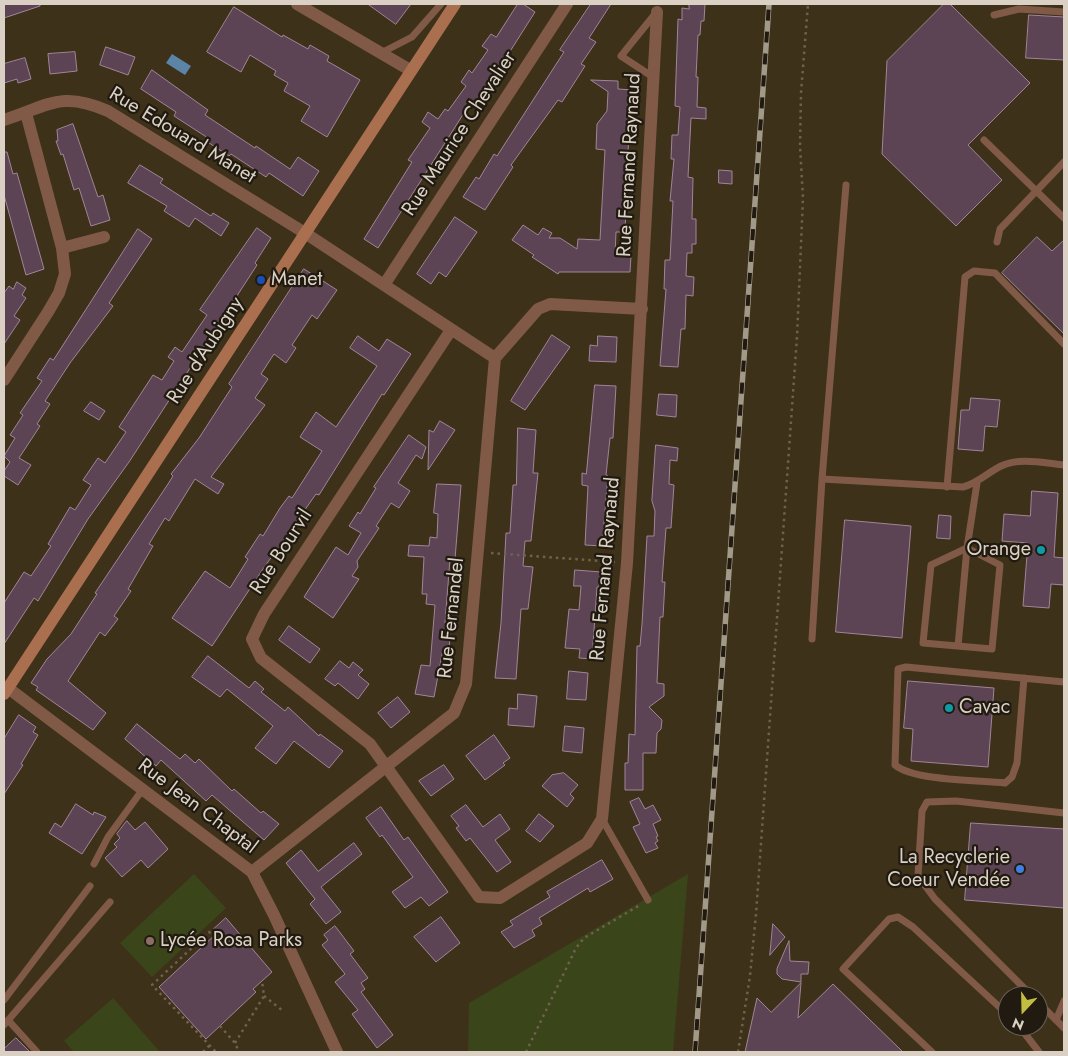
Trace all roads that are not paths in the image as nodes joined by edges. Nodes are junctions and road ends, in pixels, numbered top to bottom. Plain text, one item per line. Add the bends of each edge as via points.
1 (297, 4) edge
2 (441, 4) edge
3 (455, 4) edge
4 (567, 4) edge
5 (657, 12) joint
6 (1064, 12) edge
7 (994, 15) dead end
8 (381, 53) junction
9 (410, 70) junction
10 (653, 77) junction
11 (26, 113) junction
12 (4, 120) edge
13 (984, 140) dead end
14 (1064, 162) edge
15 (846, 185) dead end
16 (1037, 191) junction
17 (1064, 218) edge
18 (305, 233) junction
19 (104, 237) dead end
20 (997, 242) dead end
21 (62, 248) junction
22 (384, 285) junction
23 (642, 309) junction
24 (451, 330) junction
25 (1064, 344) edge
26 (495, 358) junction
27 (4, 380) edge
28 (1064, 465) edge
29 (822, 479) junction
30 (977, 483) junction
31 (947, 487) junction
32 (967, 548) junction
33 (812, 639) dead end
34 (958, 646) junction
35 (1024, 678) junction
36 (1064, 682) edge
37 (6, 691) edge
38 (388, 767) junction
39 (143, 789) junction
40 (1064, 814) edge
41 (602, 819) junction
42 (94, 864) dead end
43 (252, 872) junction
44 (90, 886) dead end
45 (648, 900) road end
46 (110, 902) dead end
47 (1022, 986) edge
48 (4, 1000) edge
49 (1064, 1001) edge
50 (998, 1006) edge
51 (1048, 1012) edge
52 (1056, 1020) junction
53 (6, 1023) edge
54 (1064, 1028) edge
55 (1027, 1036) edge
56 (37, 1052) edge
57 (337, 1052) edge
58 (932, 1052) edge
59 (1039, 1052) edge

1 - 8 street
2 - 8 lane via 412,37
3 - 9 main road, Rue d'Aubigny
4 - 22 street, Rue Maurice Chevalier
5 - 10 street, Rue Fernand Raynaud
5 - 10 lane via 621,56
6 - 7 lane via 1019,9
8 - 9 street
9 - 18 main road, Rue d'Aubigny
10 - 23 street, Rue Fernand Raynaud
11 - 12 street, Rue Edouard Manet
11 - 18 street, Rue Edouard Manet via 67,100 80,100 108,111
11 - 21 street
13 - 16 lane
14 - 16 lane
15 - 29 lane
16 - 17 lane
16 - 20 lane via 1000,229
18 - 22 street, Rue Edouard Manet
18 - 37 main road, Rue d'Aubigny
19 - 21 street
21 - 27 street via 65,274 59,293
22 - 24 street, Rue Edouard Manet
23 - 26 street via 550,304 538,309
23 - 41 street, Rue Fernand Raynaud via 627,562
24 - 26 street, Rue Edouard Manet
24 - 38 street, Rue Bourvil via 264,614 252,639 261,658 370,744
25 - 31 lane via 995,273 974,271 965,277
26 - 38 street, Rue Fernandel via 466,684 454,713
28 - 30 lane via 1016,461 1000,467
29 - 31 lane
29 - 33 lane
30 - 31 lane
30 - 32 lane
32 - 34 lane
32 - 34 lane via 931,565 923,643
32 - 34 lane via 1000,564 992,649
35 - 35 lane via 906,667 898,670 895,764 901,770 918,775 1004,782 1012,777 1017,763
35 - 36 lane
37 - 39 street, Rue Jean Chaptal
38 - 41 street, Rue Fernand Raynaud via 480,897 500,898 587,843
38 - 43 street, Rue Fernandel
39 - 42 lane via 108,837
39 - 43 street, Rue Jean Chaptal
40 - 47 lane via 956,801 927,802 922,811 918,876 935,899
41 - 45 lane
43 - 57 street, Rue Jean Chaptal
44 - 48 lane
46 - 53 lane
49 - 52 lane
50 - 58 lane via 913,927 898,917 890,919 843,969
51 - 52 lane
52 - 54 lane
53 - 56 lane
55 - 59 lane

